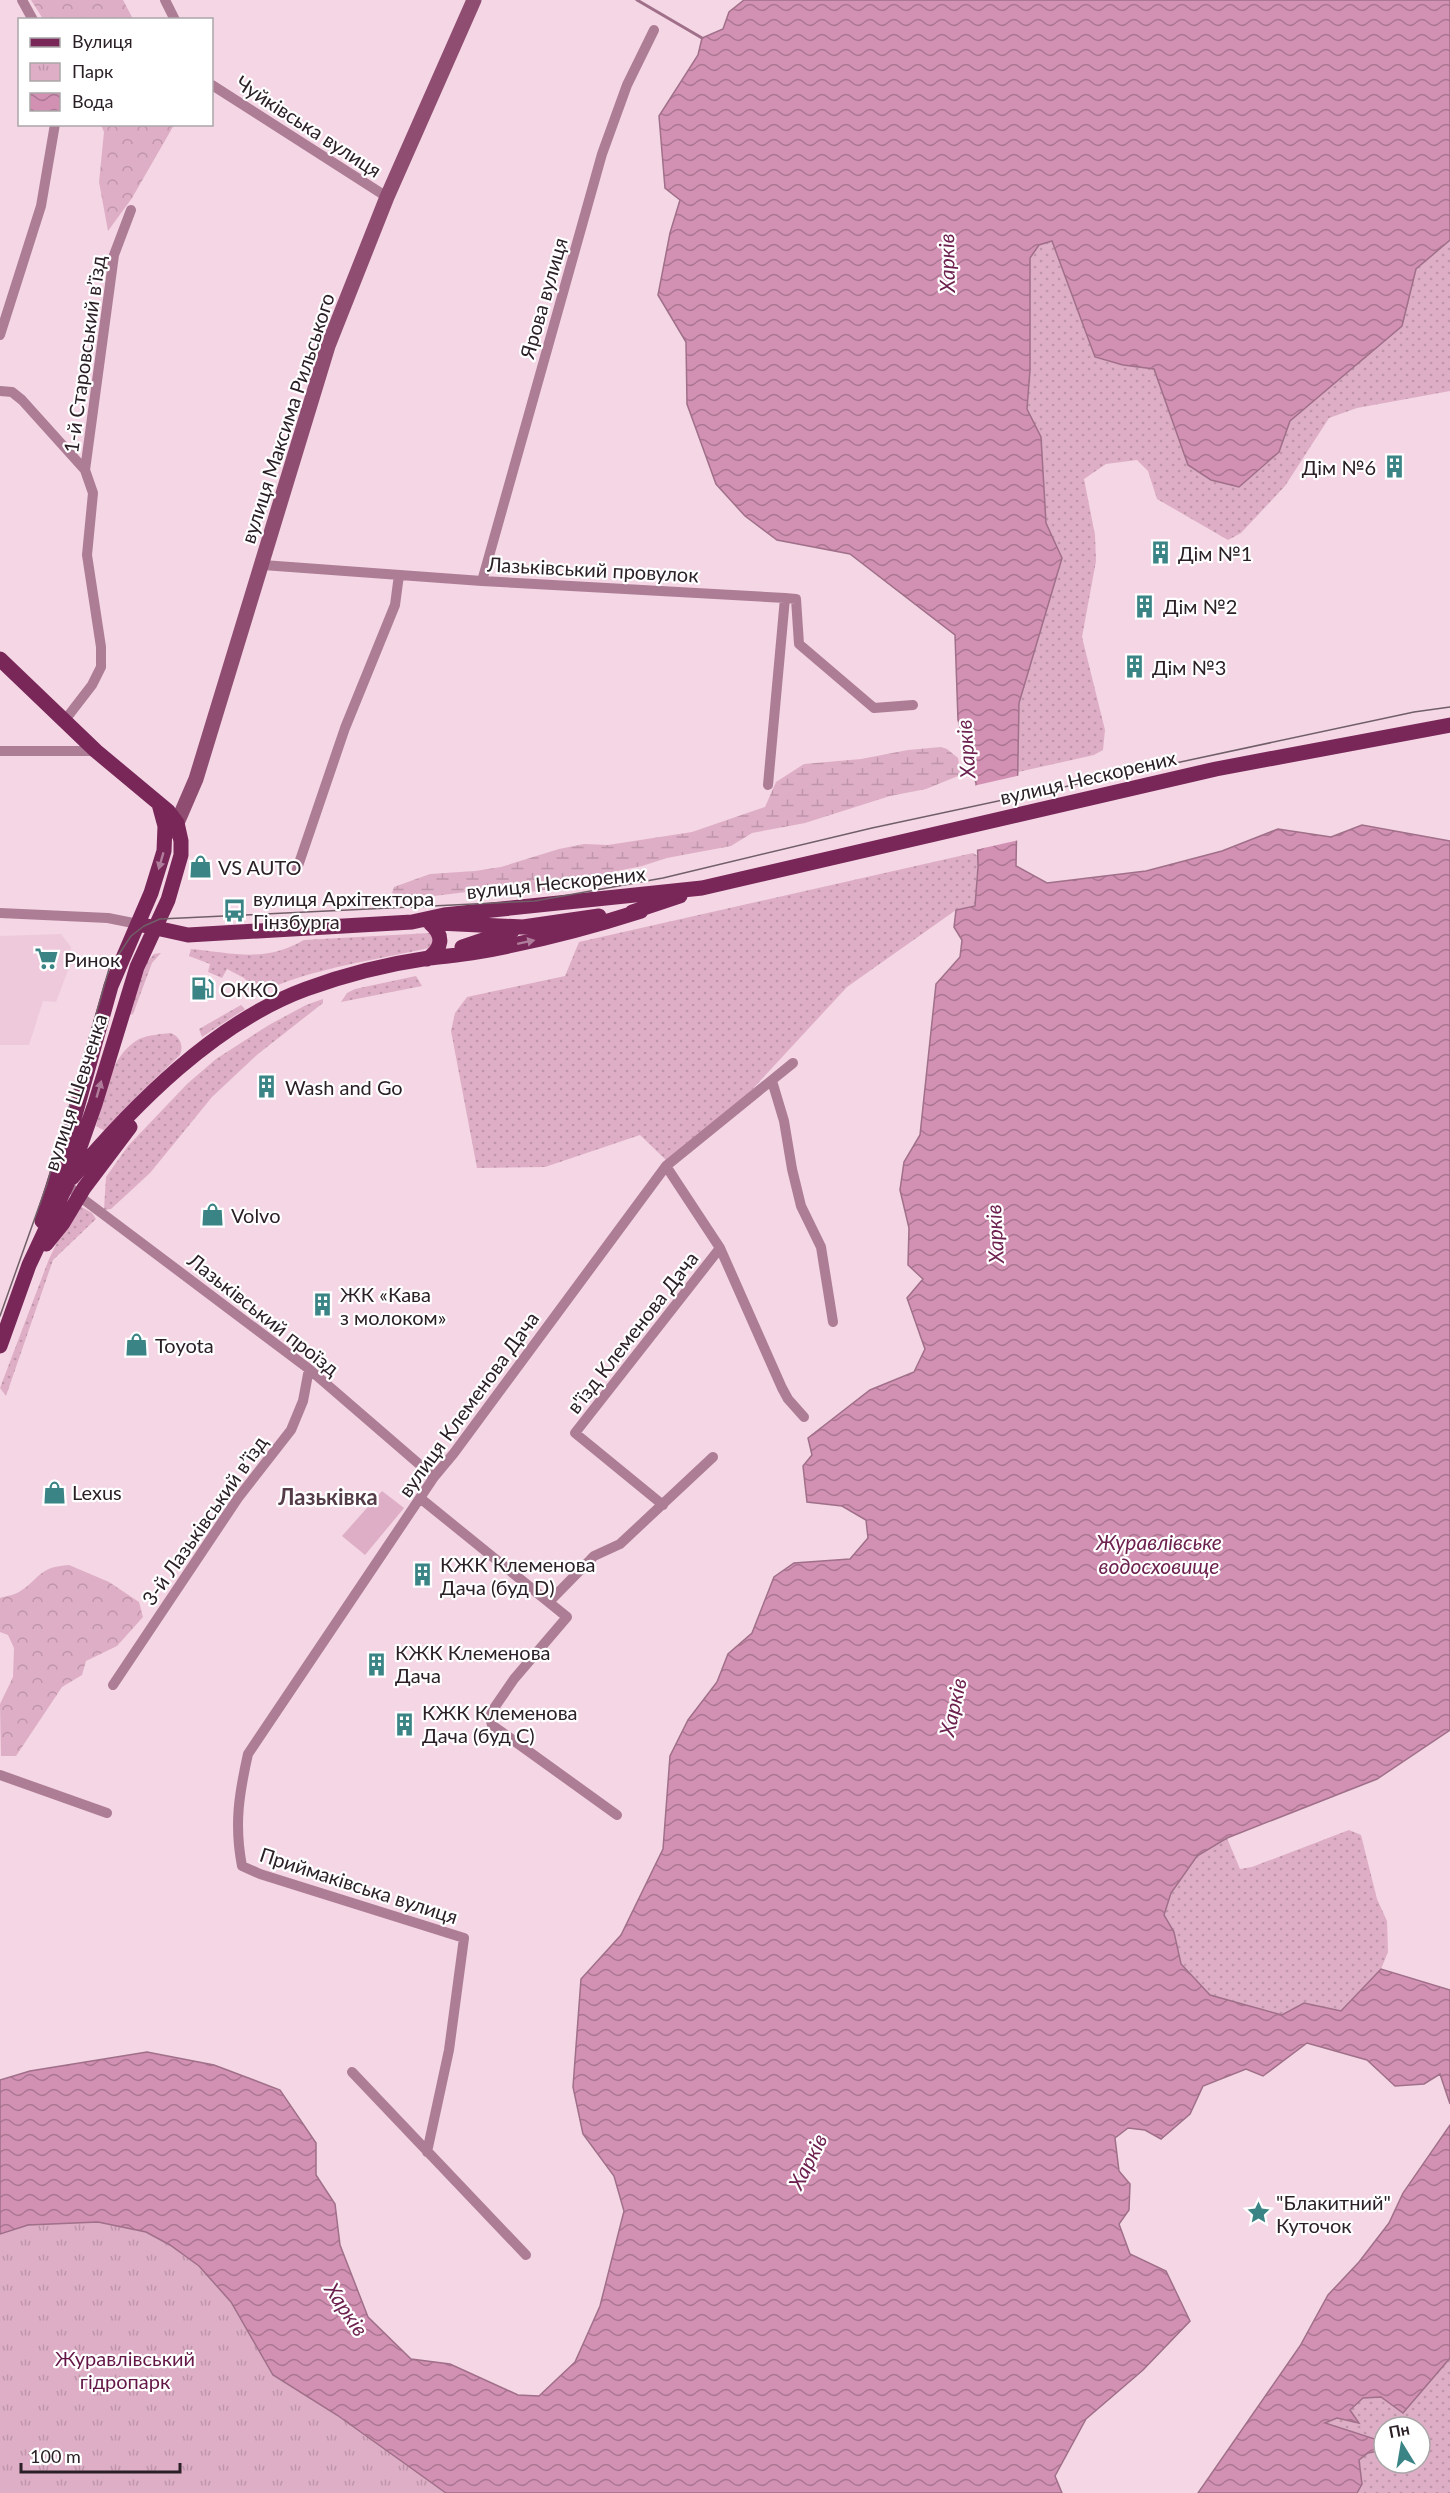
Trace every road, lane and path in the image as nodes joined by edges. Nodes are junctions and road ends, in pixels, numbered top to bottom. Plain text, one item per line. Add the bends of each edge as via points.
1 (22, 0) edge
2 (165, 0) edge
3 (474, 0) edge
4 (32, 18) edge
5 (174, 18) edge
6 (654, 30) dead end
7 (213, 86) edge
8 (55, 126) edge
9 (387, 197) junction
10 (131, 210) dead end
11 (0, 335) edge
12 (0, 391) edge
13 (85, 470) junction
14 (263, 564) junction
15 (399, 575) junction
16 (482, 581) junction
17 (785, 598) junction
18 (0, 658) edge
19 (913, 705) dead end
20 (64, 720) junction
21 (1450, 725) edge
22 (0, 751) edge
23 (96, 751) junction
24 (768, 785) dead end
25 (159, 804) junction
26 (177, 823) junction
27 (165, 836) junction
28 (297, 868) dead end
29 (702, 888) junction
30 (637, 895) junction
31 (641, 911) junction
32 (0, 913) edge
33 (414, 921) junction
34 (430, 923) junction
35 (138, 924) junction
36 (523, 927) junction
37 (154, 930) junction
38 (427, 958) junction
39 (793, 1063) dead end
40 (168, 1080) junction
41 (772, 1081) junction
42 (89, 1121) junction
43 (72, 1126) junction
44 (109, 1136) junction
45 (666, 1166) junction
46 (67, 1184) junction
47 (79, 1196) junction
48 (39, 1230) junction
49 (720, 1248) junction
50 (30, 1265) junction
51 (833, 1322) dead end
52 (0, 1346) edge
53 (309, 1369) junction
54 (804, 1417) dead end
55 (713, 1457) dead end
56 (434, 1477) junction
57 (420, 1498) junction
58 (663, 1505) junction
59 (549, 1602) junction
60 (113, 1685) dead end
61 (0, 1776) edge
62 (107, 1813) dead end
63 (617, 1815) dead end
64 (242, 1866) joint
65 (352, 2072) dead end
66 (427, 2152) junction
67 (526, 2255) dead end

1 - 4 street
2 - 5 street
3 - 9 main road, вулиця Максима Рильського
6 - 16 street, Ярова вулиця via 627,85 602,154
7 - 9 street, Чуйківська вулиця
8 - 11 street via 41,206
9 - 14 main road, вулиця Максима Рильського via 328,346
10 - 13 street, 1-й Старовський в’їзд via 114,255
12 - 13 street via 18,395
13 - 20 street via 93,493 87,555 101,667
14 - 15 street, Лазьківський провулок
14 - 26 main road, вулиця Максима Рильського via 196,779
15 - 16 street, Лазьківський провулок
15 - 28 street via 395,604 345,728
16 - 17 street, Лазьківський провулок
17 - 19 street via 796,599 799,644 874,708
17 - 24 street
18 - 20 main road
20 - 23 main road
21 - 29 main road, вулиця Нескорених via 1216,769
22 - 23 street
23 - 25 main road
25 - 26 main road
25 - 27 main road
26 - 27 main road, вулиця Максима Рильського
26 - 37 main road via 181,855 168,900
27 -> 35 main road via 155,881
29 - 30 main road, вулиця Нескорених
29 - 31 main road, вулиця Нескорених
30 - 33 main road, вулиця Нескорених
30 - 36 main road
31 - 36 main road, вулиця Нескорених
38 -> 31 main road via 477,952 576,931
32 - 35 street via 108,918
33 - 34 main road, вулиця Нескорених
33 - 37 main road, вулиця Нескорених via 188,935
34 - 36 main road, вулиця Нескорених
34 - 38 main road via 441,941 436,953
35 - 37 main road, вулиця Нескорених
35 - 43 main road, вулиця Шевченка via 111,987
36 - 38 main road
42 -> 37 main road, вулиця Шевченка via 137,967
38 - 40 main road via 330,981 285,998 223,1035
39 - 41 street, вулиця Клеменова Дача
40 - 44 main road
40 - 47 main road
41 - 45 street, вулиця Клеменова Дача
41 - 51 street via 801,1206 821,1247
42 - 44 main road via 99,1136
42 - 46 main road, вулиця Шевченка
43 - 46 main road via 63,1173
43 - 48 main road, вулиця Шевченка
44 - 46 main road
45 - 49 street
45 - 56 street, вулиця Клеменова Дача
46 - 47 street, Лазьківський проїзд
46 - 48 main road
46 - 50 main road, вулиця Шевченка
47 - 50 main road
47 - 53 street, Лазьківський проїзд
48 - 50 main road, вулиця Шевченка
49 - 54 street via 782,1388
49 - 58 street, в'їзд Клеменова Дача via 575,1433
50 - 52 main road, вулиця Шевченка
53 - 56 street, Лазьківський проїзд
53 - 60 street, 3-й Лазьківський в’їзд via 303,1401 291,1430 238,1498
55 - 58 street
56 - 57 street, вулиця Клеменова Дача
57 - 59 street
57 - 64 street, вулиця Клеменова Дача via 248,1754 236,1834
58 - 59 street via 620,1544 594,1556
59 - 63 street via 567,1617 514,1678 492,1711 492,1725
61 - 62 street
64 - 66 street, Приймаківська вулиця via 464,1938 450,2050
65 - 66 street
66 - 67 street

